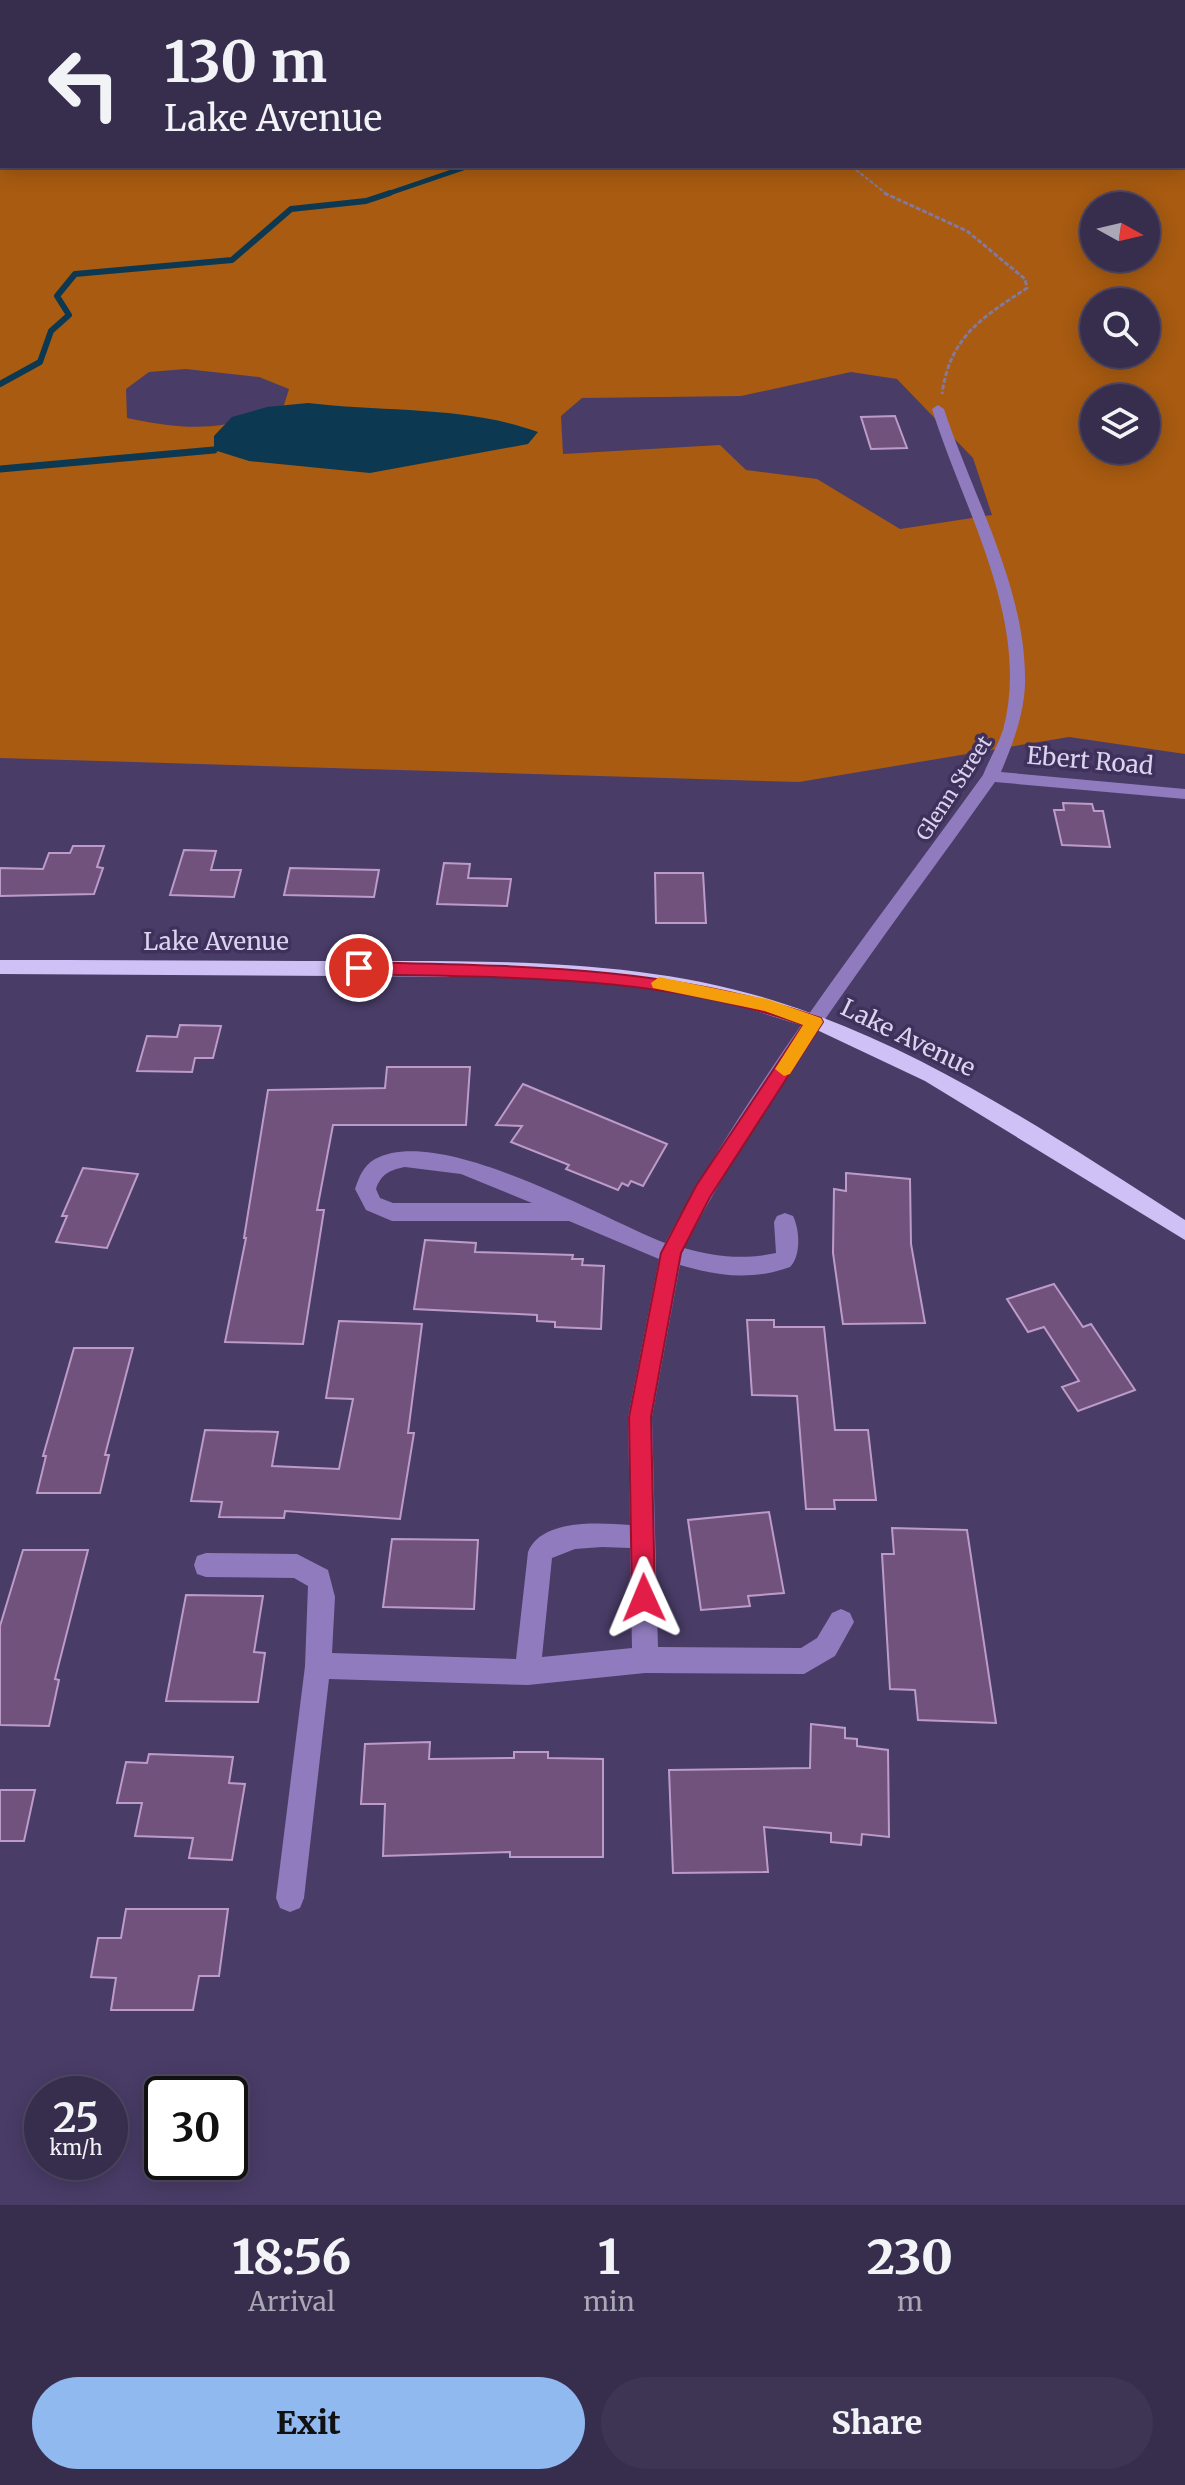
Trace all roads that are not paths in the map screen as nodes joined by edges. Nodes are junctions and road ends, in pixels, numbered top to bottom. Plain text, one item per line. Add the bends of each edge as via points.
1 (938, 409) road end
2 (991, 776) junction
3 (1185, 794) edge
4 (0, 967) edge
5 (814, 1022) junction
6 (570, 1212) junction
7 (785, 1222) dead end
8 (1185, 1231) edge
9 (671, 1253) junction
10 (643, 1537) junction
11 (206, 1565) dead end
12 (841, 1622) dead end
13 (645, 1660) junction
14 (318, 1666) junction
15 (528, 1672) junction
16 (290, 1898) dead end

1 - 2 street, Glenn Street via 1015,636 1018,696 1006,749
2 - 3 street, Ebert Road
2 - 5 street, Glenn Street
4 - 5 main road, Lake Avenue via 542,972 707,991
5 - 8 main road, Lake Avenue via 941,1080
5 - 9 street, Glenn Street via 703,1192
6 - 6 street via 487,1173 434,1161 389,1161 372,1171 365,1189 373,1204 392,1212
6 - 9 street
7 - 9 street via 787,1256 772,1265 738,1269
9 - 10 street, Glenn Street via 640,1417
10 - 13 street, Glenn Street
10 - 15 street via 571,1536 552,1540 540,1552
11 - 14 street via 297,1566 319,1579
12 - 13 street via 826,1647 804,1661
13 - 15 street
14 - 15 street
14 - 16 street

